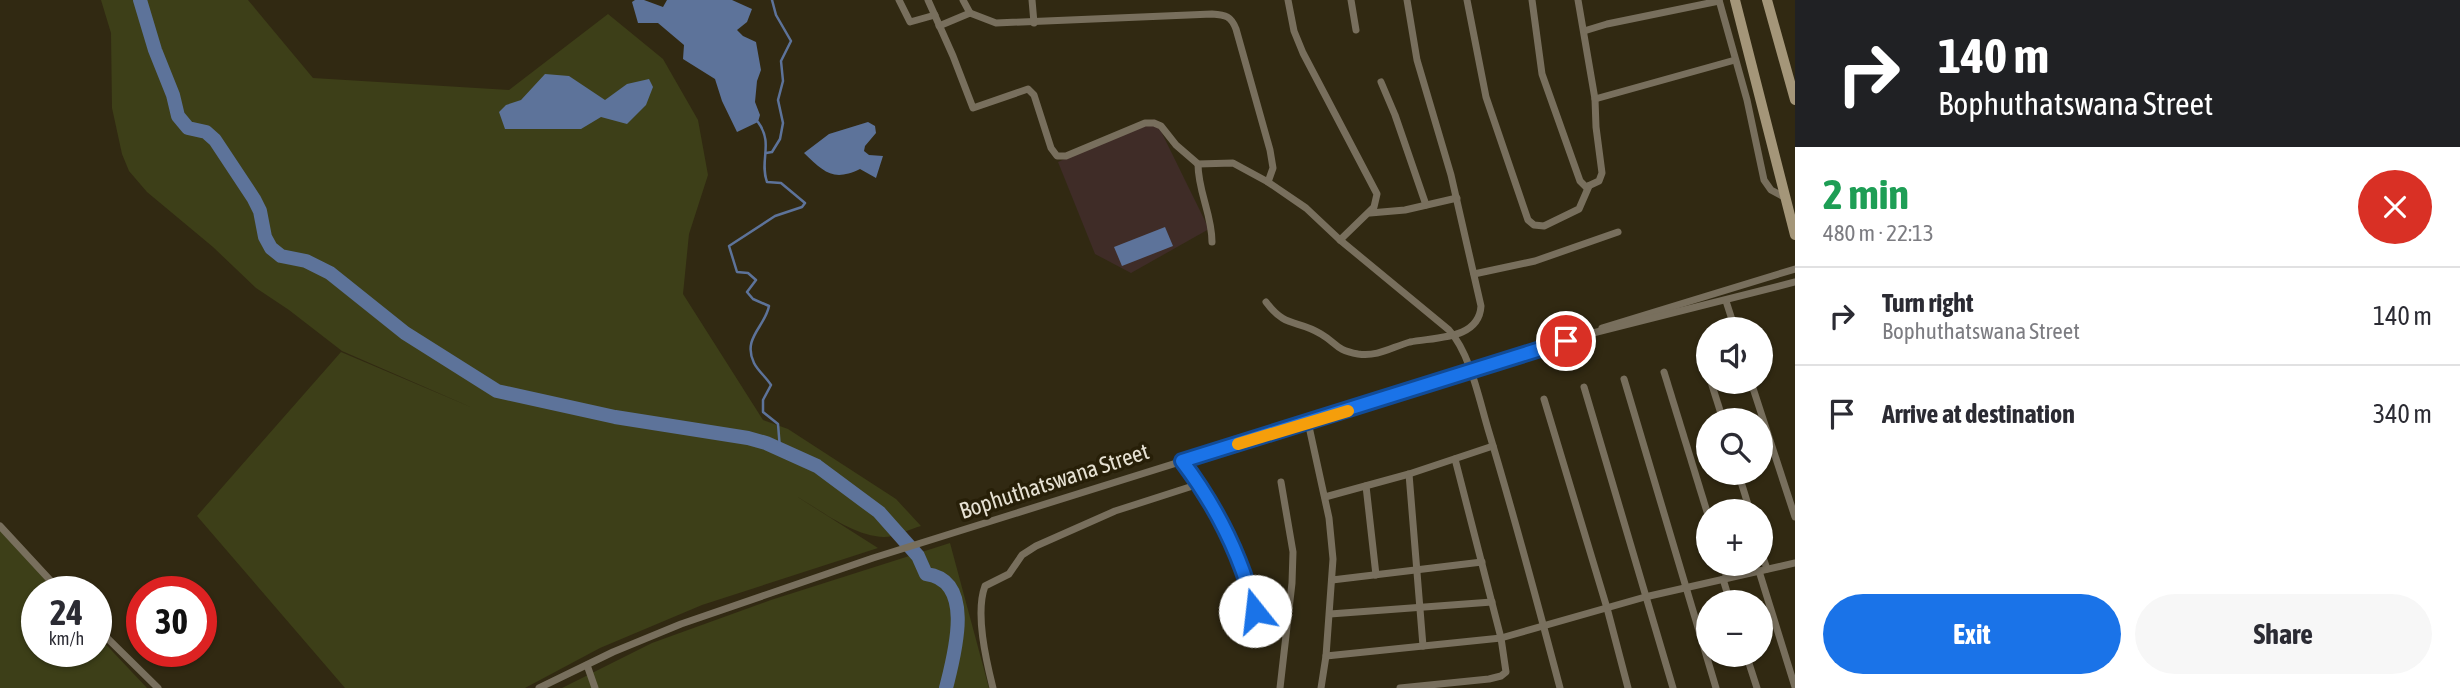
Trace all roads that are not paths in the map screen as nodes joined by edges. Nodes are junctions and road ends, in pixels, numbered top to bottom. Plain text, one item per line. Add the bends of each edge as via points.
1 (899, 0) edge
2 (928, 0) edge
3 (963, 0) edge
4 (1032, 0) edge
5 (1288, 0) edge
6 (1351, 0) edge
7 (1407, 0) edge
8 (1467, 0) edge
9 (1532, 0) edge
10 (1578, 0) edge
11 (1735, 0) edge
12 (1767, 0) edge
13 (1719, 1) edge
14 (970, 13) junction
15 (934, 15) junction
16 (1034, 23) junction
17 (939, 26) junction
18 (1356, 30) dead end
19 (1584, 31) junction
20 (1735, 61) junction
21 (1381, 82) dead end
22 (1595, 99) junction
23 (1795, 100) edge
24 (1198, 164) junction
25 (1268, 182) junction
26 (1589, 186) junction
27 (1784, 197) junction
28 (1457, 198) junction
29 (1426, 205) junction
30 (1370, 213) junction
31 (1618, 232) dead end
32 (1795, 235) edge
33 (1340, 240) junction
34 (1212, 242) dead end
35 (1795, 269) edge
36 (1474, 274) junction
37 (1795, 282) edge
38 (1726, 301) junction
39 (1266, 302) dead end
40 (1731, 317) edge
41 (1589, 334) junction
42 (1454, 335) junction
43 (1470, 371) junction
44 (1664, 372) dead end
45 (1624, 379) dead end
46 (1584, 387) dead end
47 (1755, 394) edge
48 (1544, 398) dead end
49 (1308, 422) junction
50 (1493, 446) junction
51 (1455, 460) junction
52 (1182, 461) junction
53 (1409, 474) junction
54 (1281, 482) dead end
55 (1199, 484) junction
56 (1366, 486) junction
57 (1325, 498) junction
58 (1703, 499) edge
59 (1795, 517) edge
60 (0, 526) edge
61 (1482, 562) junction
62 (1795, 564) edge
63 (1773, 568) edge
64 (1416, 570) junction
65 (1376, 575) junction
66 (46, 576) edge
67 (1725, 576) edge
68 (1738, 576) edge
69 (1765, 576) edge
70 (1725, 579) junction
71 (1332, 580) junction
72 (1686, 587) junction
73 (1727, 590) edge
74 (1645, 597) junction
75 (1492, 602) junction
76 (1419, 608) junction
77 (1607, 608) junction
78 (1330, 614) junction
79 (1544, 627) junction
80 (1257, 629) dead end
81 (1501, 638) junction
82 (112, 643) edge
83 (1423, 646) junction
84 (1326, 656) junction
85 (587, 665) junction
86 (1750, 667) edge
87 (1795, 687) edge
88 (158, 688) edge
89 (539, 688) edge
90 (595, 688) edge
91 (993, 688) edge
92 (1280, 688) edge
93 (1321, 688) edge
94 (1400, 688) edge
95 (1560, 688) edge
96 (1628, 688) edge
97 (1673, 688) edge
98 (1716, 688) edge
99 (1757, 688) edge

1 - 15 street via 910,22
2 - 15 street
3 - 14 street
4 - 16 street
5 - 30 street via 1303,53 1377,194
6 - 18 street
7 - 28 street via 1417,60
8 - 26 street via 1486,97 1528,220 1544,226 1579,209
9 - 26 street via 1542,74 1580,181
10 - 19 street
11 - 27 main road
12 - 23 main road
13 - 19 street
13 - 20 street
14 - 16 street via 996,23
14 - 17 street
15 - 17 street
16 - 25 street via 1228,16 1236,29 1270,150 1273,168
17 - 24 street via 973,108 1028,89 1057,156 1154,122
19 - 22 street
20 - 22 street
20 - 27 street via 1764,180
21 - 29 street
22 - 26 street via 1602,173 1599,181
24 - 25 street via 1233,163
24 - 34 street
25 - 33 street via 1306,208
27 - 32 main road
28 - 29 street
28 - 36 street
29 - 30 street
30 - 33 street
31 - 36 street via 1535,261
33 - 42 street
35 - 41 street, Bophuthatswana Street
36 - 42 street via 1481,315 1467,330
37 - 38 street, Bophuthatswana Street
38 - 40 street
38 - 41 street, Bophuthatswana Street
39 - 42 street via 1277,317 1322,334 1340,350 1359,354
41 - 43 street, Bophuthatswana Street
42 - 43 street
43 - 49 street, Bophuthatswana Street
43 - 50 street
44 - 58 street
45 - 72 street
46 - 74 street
47 - 59 street
48 - 77 street
49 - 52 street, Bophuthatswana Street
49 - 57 street
50 - 51 street
50 - 79 street
51 - 53 street
51 - 61 street
52 - 55 street
52 - 85 street, Bophuthatswana Street via 873,558 681,624
53 - 56 street
53 - 64 street
54 - 92 street via 1293,552
55 - 80 street via 1231,538 1253,602
55 - 91 street via 1115,511 1036,545 1009,574 985,586 981,598 983,637
56 - 57 street
56 - 65 street
57 - 71 street
60 - 66 street
61 - 64 street
61 - 75 street
62 - 63 street
64 - 65 street
64 - 76 street
65 - 71 street
67 - 70 street
68 - 70 street
69 - 87 street
70 - 72 street
70 - 73 street
71 - 78 street
72 - 74 street
72 - 98 street
74 - 77 street
74 - 97 street
75 - 76 street
75 - 81 street
76 - 78 street
76 - 83 street
77 - 79 street
77 - 96 street
78 - 84 street
79 - 81 street
79 - 95 street
81 - 83 street
81 - 94 street via 1507,667 1501,676
82 - 88 street
83 - 84 street
84 - 93 street
85 - 89 street, Bophuthatswana Street
85 - 90 street
86 - 99 street

